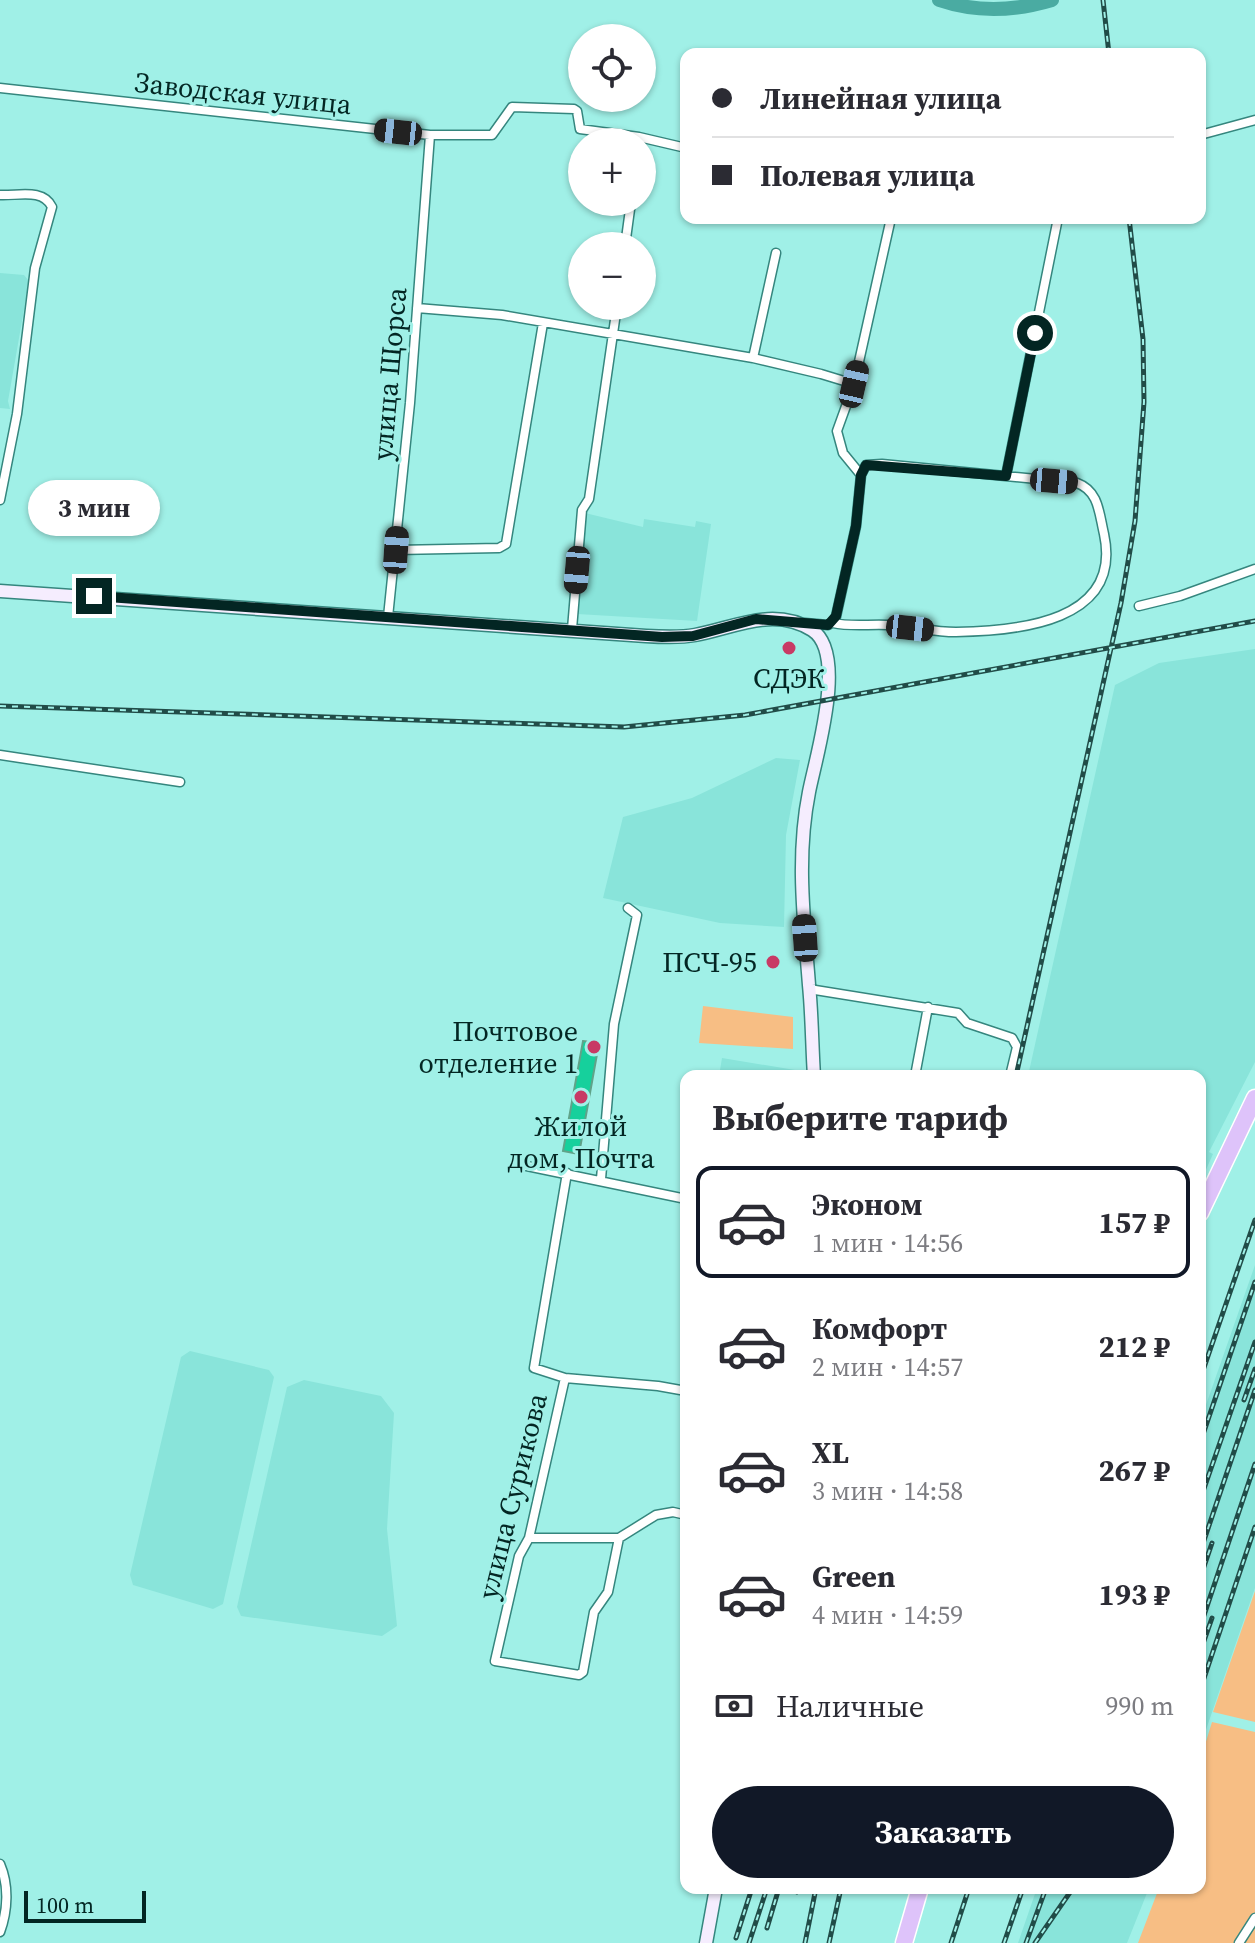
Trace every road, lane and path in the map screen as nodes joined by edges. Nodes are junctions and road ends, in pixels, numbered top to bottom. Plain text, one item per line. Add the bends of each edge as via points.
1 (0, 88) edge
2 (1255, 120) edge
3 (578, 128) edge
4 (1206, 133) edge
5 (430, 135) junction
6 (656, 143) edge
7 (680, 147) edge
8 (0, 195) edge
9 (890, 224) edge
10 (1057, 224) edge
11 (776, 253) dead end
12 (417, 308) junction
13 (615, 320) edge
14 (543, 323) junction
15 (613, 335) junction
16 (753, 358) junction
17 (854, 384) junction
18 (861, 475) junction
19 (1006, 476) junction
20 (0, 500) edge
21 (396, 550) junction
22 (1255, 569) edge
23 (0, 591) edge
24 (1139, 606) dead end
25 (388, 617) junction
26 (794, 623) junction
27 (833, 623) junction
28 (572, 629) junction
29 (0, 755) edge
30 (180, 782) dead end
31 (628, 908) dead end
32 (809, 989) junction
33 (928, 1007) junction
34 (814, 1070) edge
35 (916, 1070) edge
36 (1011, 1070) edge
37 (1255, 1098) edge
38 (522, 1165) dead end
39 (567, 1173) junction
40 (601, 1179) junction
41 (680, 1198) edge
42 (1206, 1200) edge
43 (565, 1378) junction
44 (680, 1390) edge
45 (680, 1514) edge
46 (529, 1538) junction
47 (619, 1538) junction
48 (0, 1864) edge
49 (715, 1894) edge
50 (918, 1894) edge
51 (1255, 1918) edge
52 (0, 1932) edge
53 (706, 1943) edge
54 (904, 1943) edge
55 (1239, 1943) edge

1 - 5 street, Заводская улица
2 - 4 street
3 - 5 street, Заводская улица via 574,109 512,107 492,135
5 - 12 street, улица Щорса
6 - 7 street, Заводская улица
8 - 20 street via 39,195 52,207 35,268
9 - 17 street
10 - 19 street
11 - 16 street
12 - 14 street
12 - 21 street, улица Щорса
13 - 15 street
14 - 15 street
14 - 21 street via 506,544
15 - 16 street
15 - 28 street via 589,499 582,510
16 - 17 street
17 - 18 street via 838,439
18 - 19 street via 866,465 882,464
18 - 27 street via 856,526
19 - 27 street via 1077,483 1091,490 1107,547 1105,562 1095,592 1073,612 1017,626 954,632
21 - 25 street, улица Щорса
22 - 24 street
23 - 25 street
25 - 28 street
26 - 27 street
26 - 28 street via 745,620 679,637
26 - 32 street via 821,638 830,663 800,866
29 - 30 street
31 - 40 street via 637,915 614,1024
32 - 33 street
32 - 34 street
33 - 35 street
33 - 36 street via 958,1013 967,1023 1012,1038 1017,1047
37 - 42 highway
38 - 39 street
39 - 40 street
39 - 43 street, улица Сурикова via 534,1368
40 - 41 street
43 - 44 street
43 - 46 street, улица Сурикова
45 - 47 street via 656,1515
46 - 47 street
46 - 47 street, улица Сурикова via 519,1556 495,1661 579,1675 594,1612 608,1592
48 - 52 street via 6,1877 6,1917
49 - 53 street
50 - 54 highway
51 - 55 street

